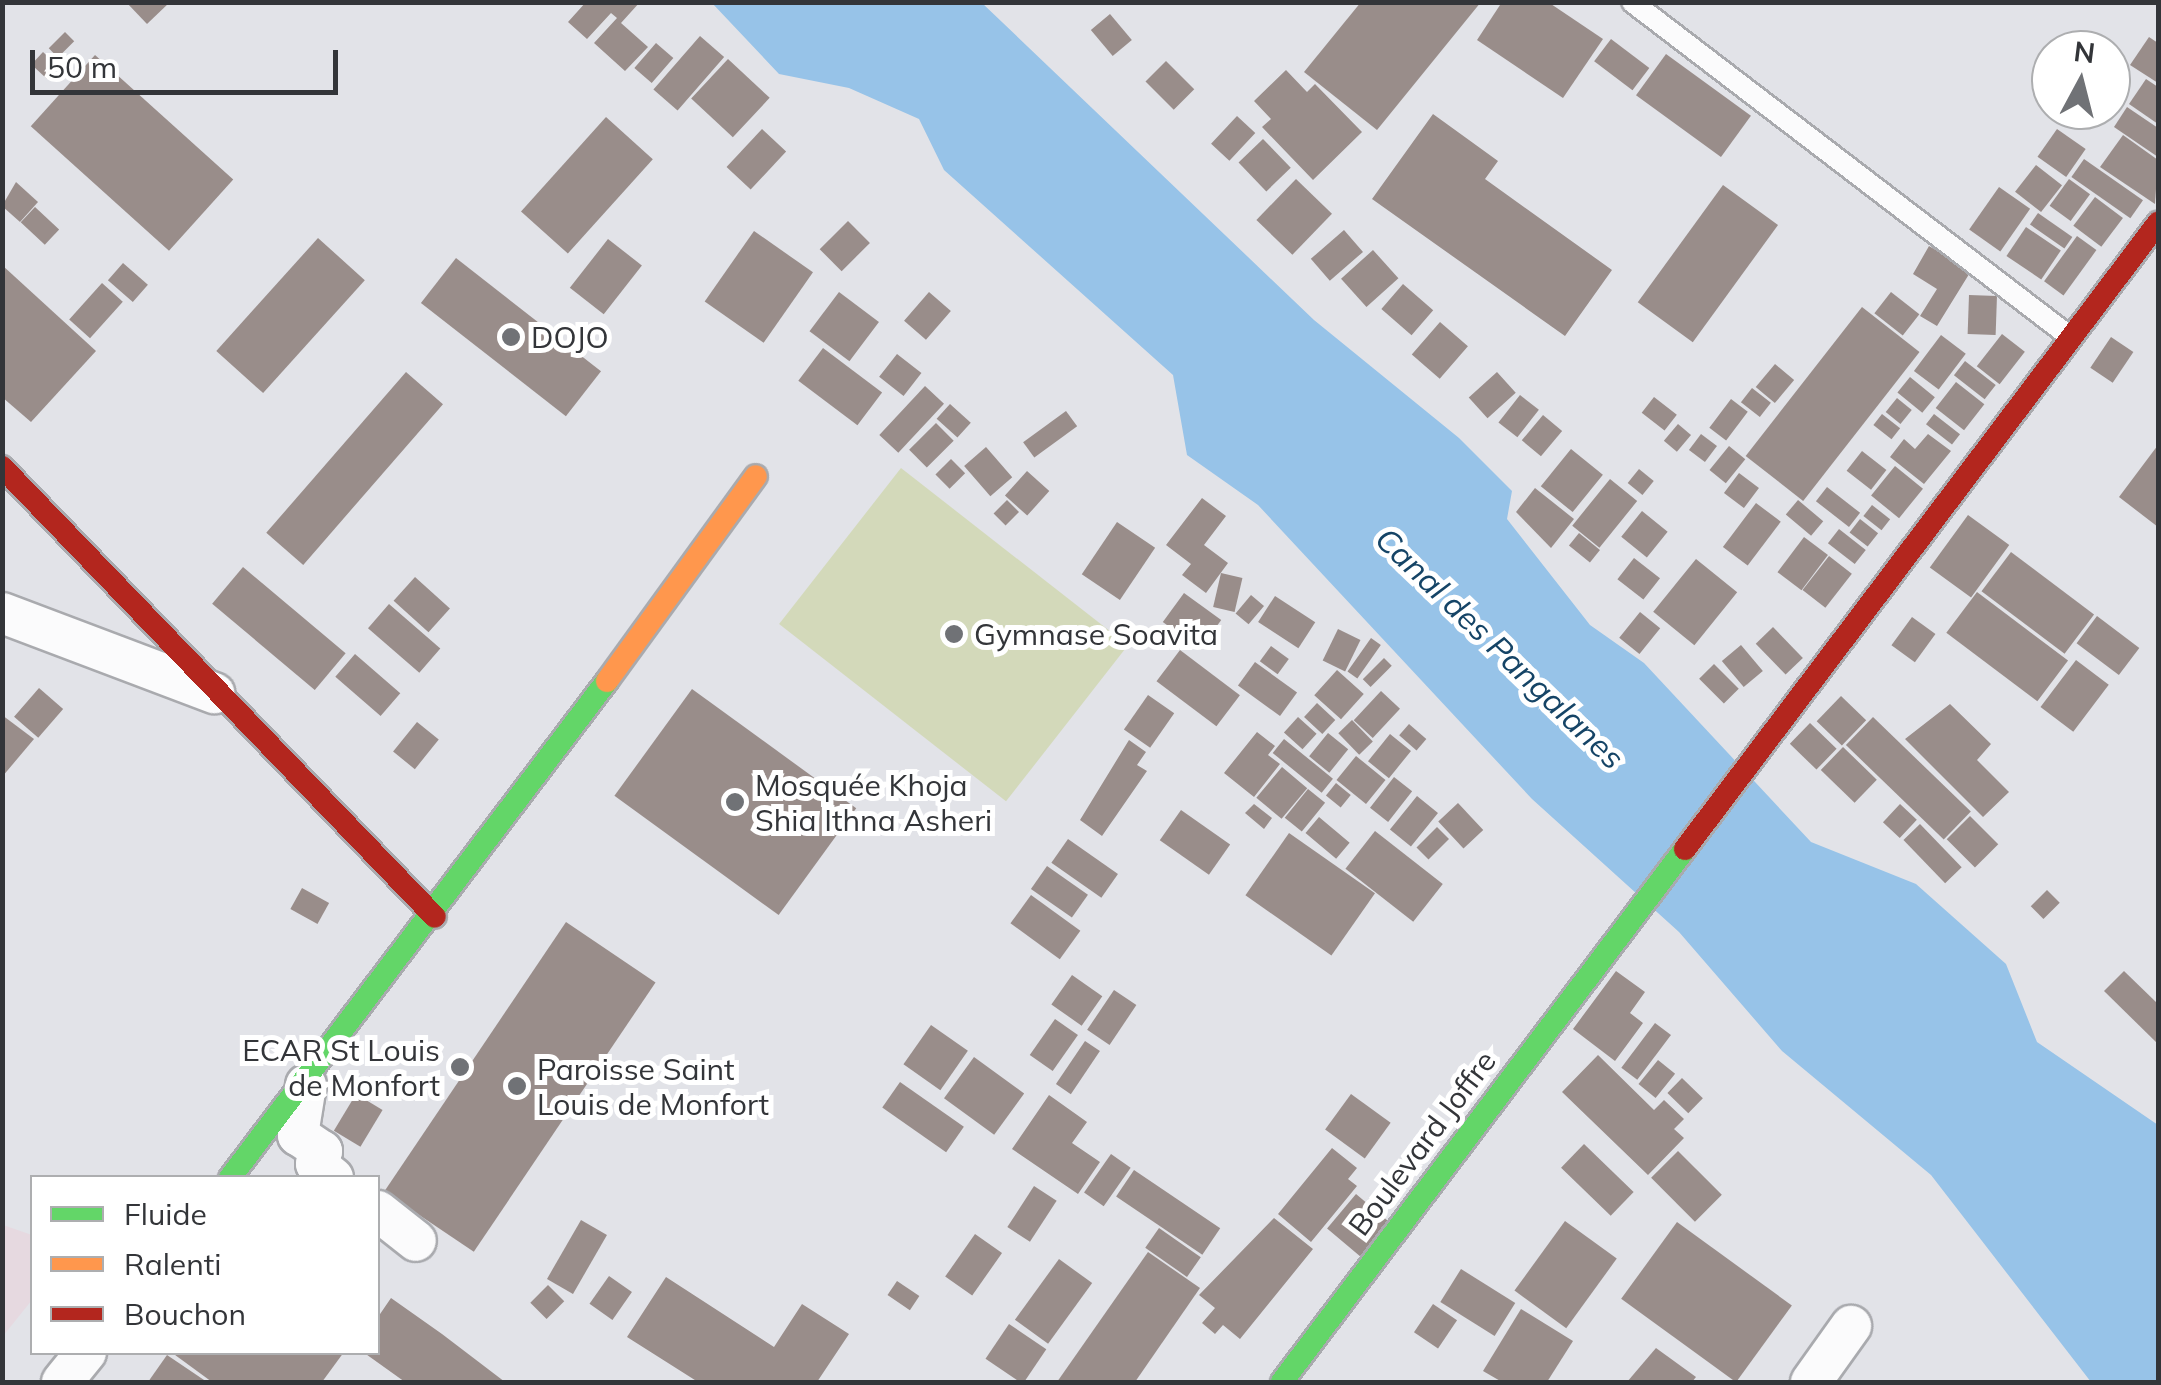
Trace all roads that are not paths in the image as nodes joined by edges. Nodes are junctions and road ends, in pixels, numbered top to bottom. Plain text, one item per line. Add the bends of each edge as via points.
1 (1632, 2) edge
2 (2158, 223) edge
3 (2074, 340) junction
4 (2, 467) edge
5 (756, 476) dead end
6 (2, 613) edge
7 (216, 693) junction
8 (436, 917) junction
9 (306, 1085) junction
10 (232, 1175) edge
11 (330, 1175) edge
12 (380, 1214) edge
13 (416, 1241) dead end
14 (1851, 1326) dead end
15 (84, 1355) edge
16 (62, 1382) edge
17 (1282, 1382) edge
18 (1811, 1382) edge

1 - 3 lane
2 - 3 street, Boulevard Joffre
3 - 17 street, Boulevard Joffre via 1784,710
4 - 7 street
5 - 8 street
6 - 7 street
7 - 8 street
8 - 9 street via 400,950
9 - 10 street
9 - 11 street via 298,1135 322,1151 316,1164
12 - 13 street
14 - 18 street
15 - 16 street

